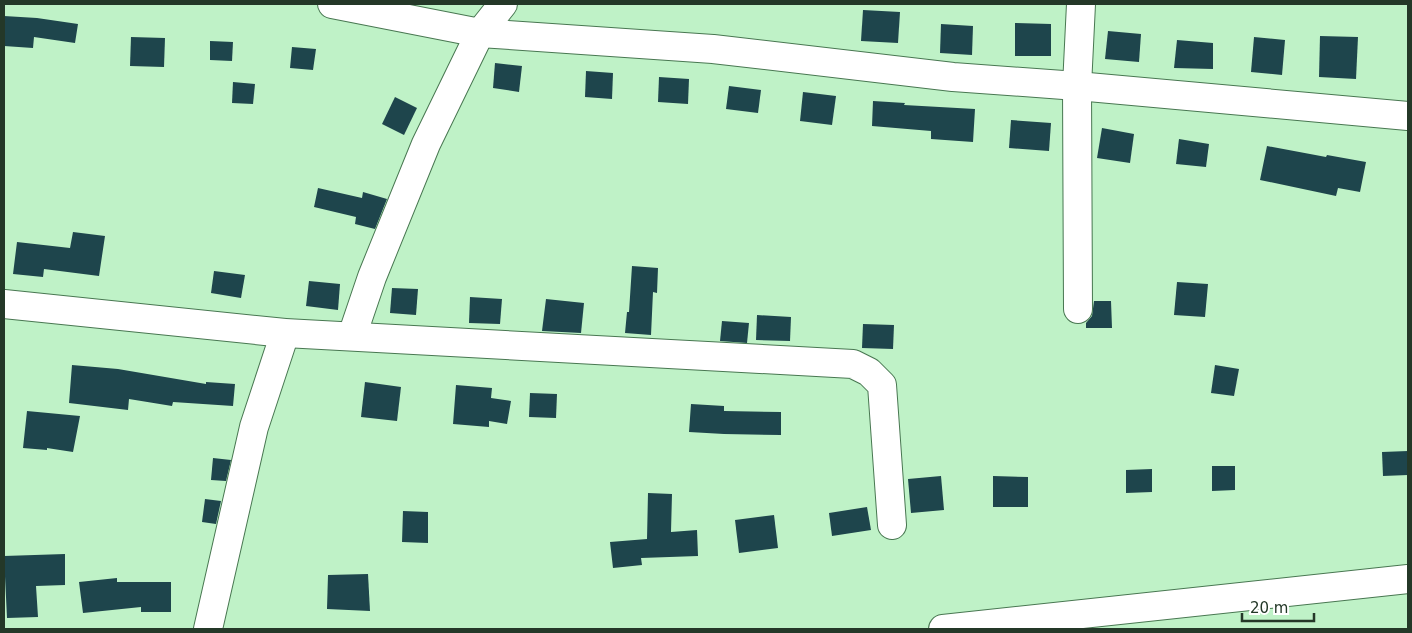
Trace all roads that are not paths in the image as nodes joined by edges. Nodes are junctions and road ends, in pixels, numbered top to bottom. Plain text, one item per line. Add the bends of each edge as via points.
1 (332, 4) edge
2 (503, 4) edge
3 (1081, 4) edge
4 (480, 33) junction
5 (1077, 86) junction
6 (1408, 116) edge
7 (4, 304) edge
8 (1078, 309) dead end
9 (285, 333) junction
10 (352, 336) junction
11 (892, 525) dead end
12 (1408, 579) edge
13 (208, 629) edge
14 (943, 629) edge

1 - 4 street
2 - 4 street
3 - 5 street
4 - 5 street via 713,49 953,77
4 - 10 street via 426,144 372,277
5 - 6 street
5 - 8 street
7 - 9 street
9 - 10 street
9 - 13 street via 254,426
10 - 11 street via 853,364 869,372 882,385
12 - 14 street

